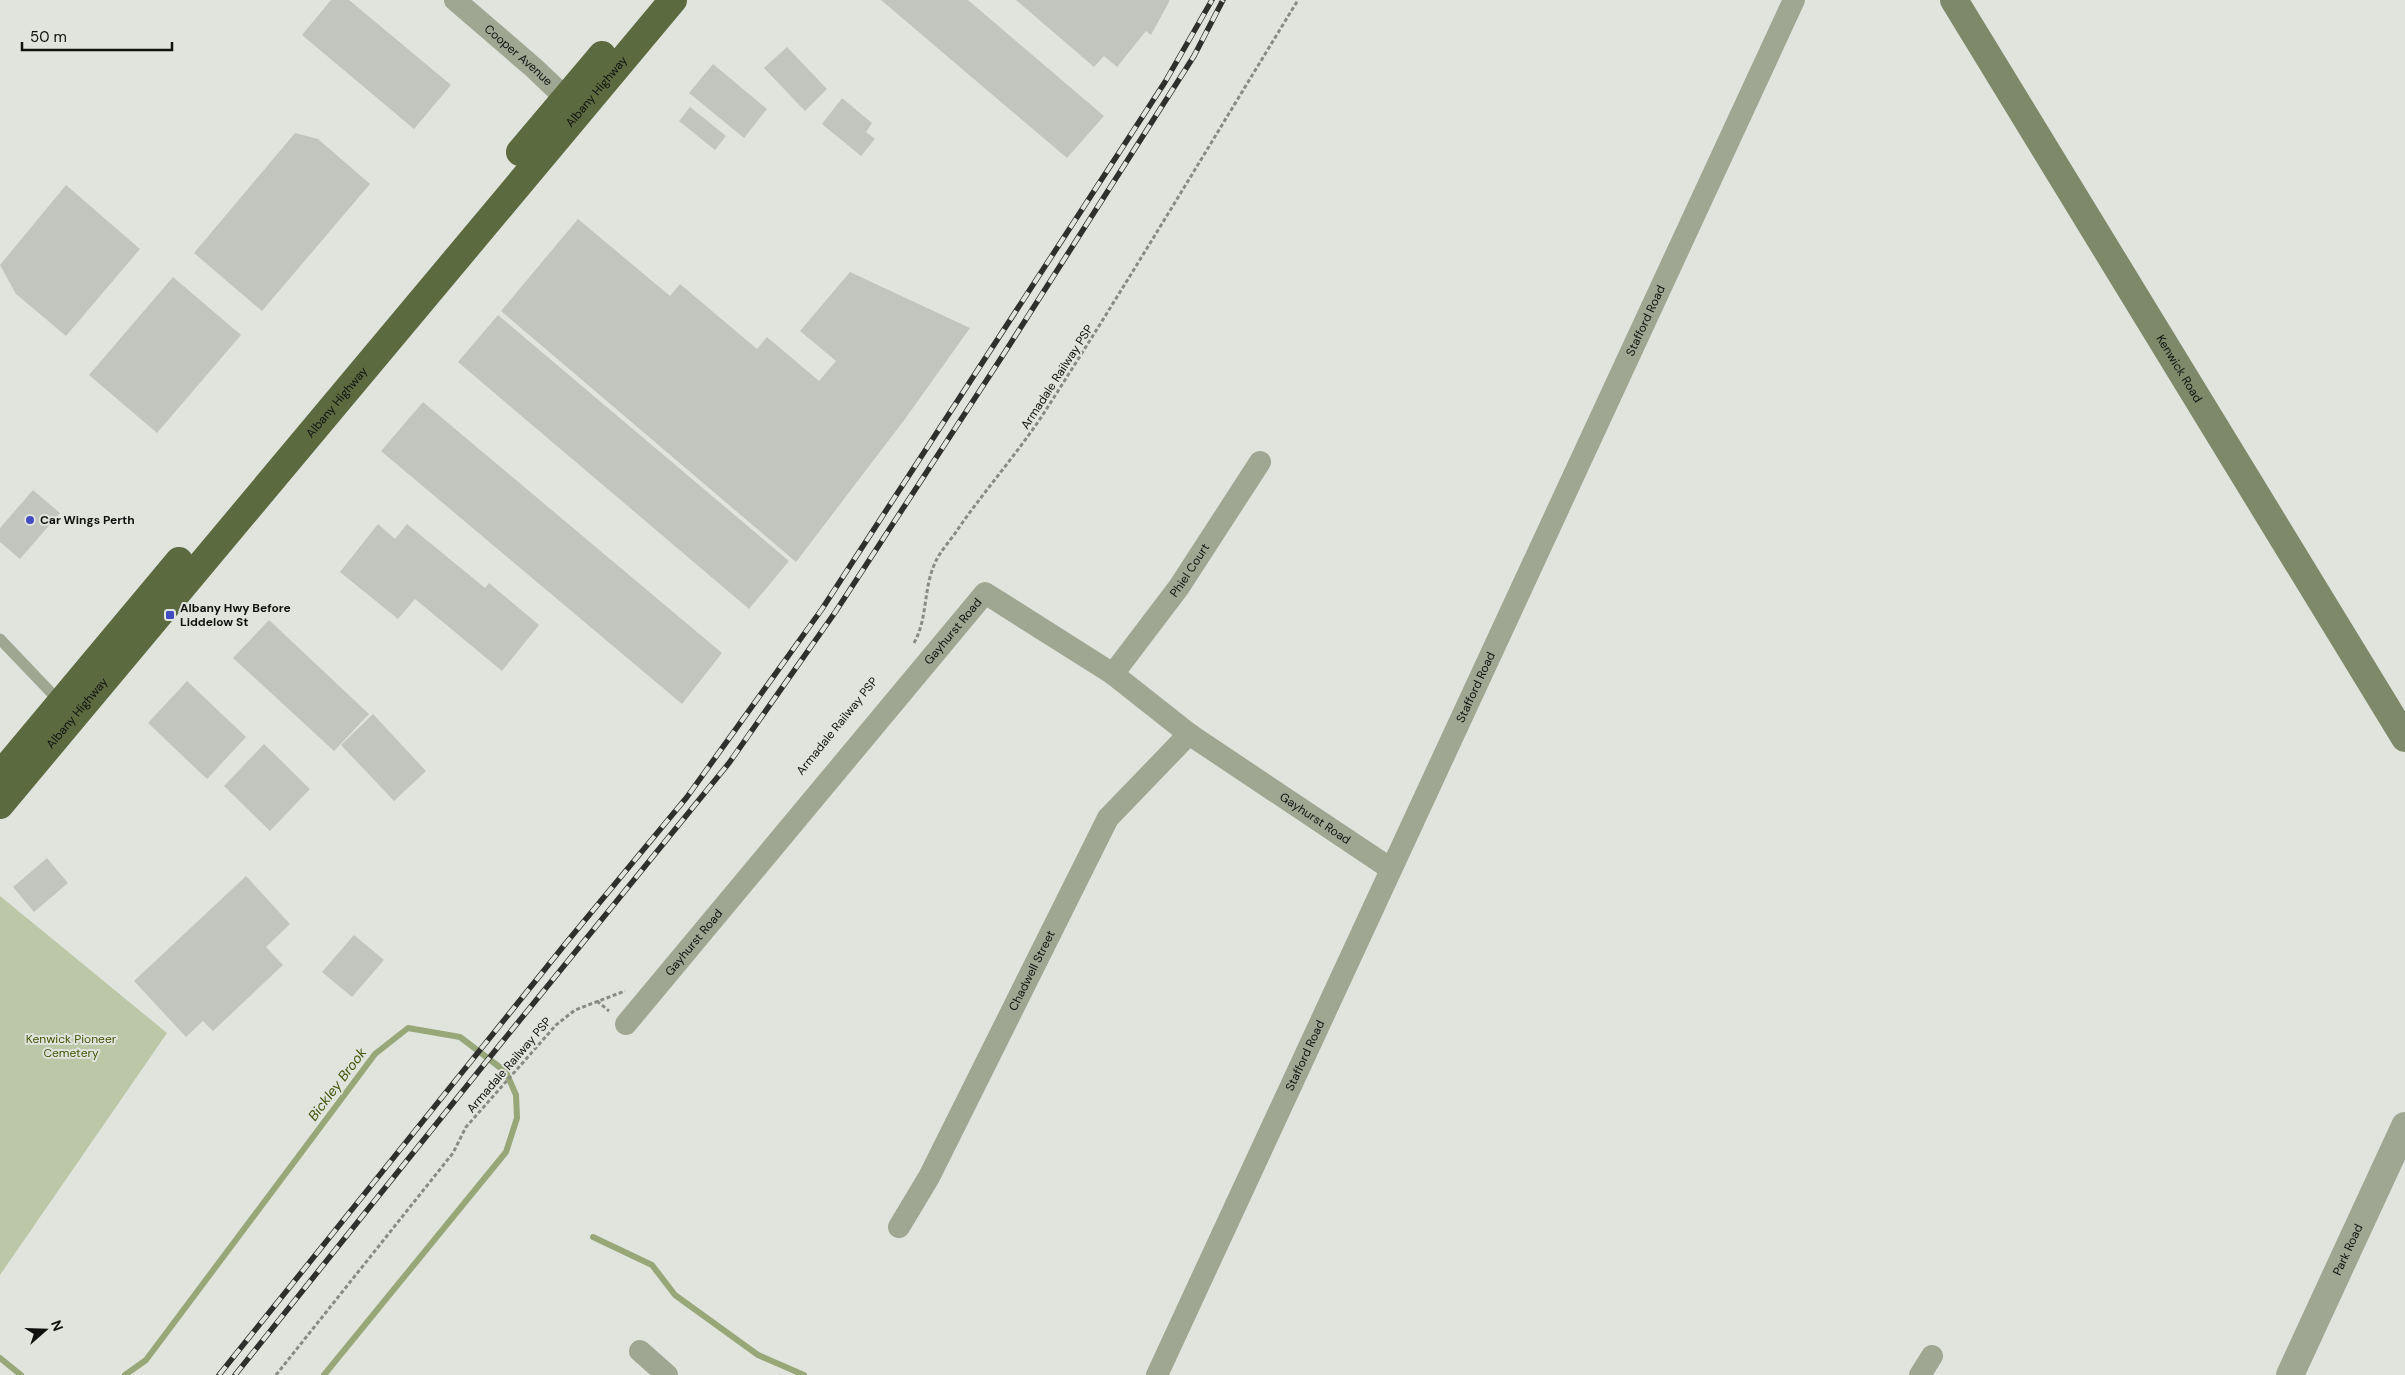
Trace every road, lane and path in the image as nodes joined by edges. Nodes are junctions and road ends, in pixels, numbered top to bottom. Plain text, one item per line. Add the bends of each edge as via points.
1 (455, 0) edge
2 (649, 0) edge
3 (673, 0) edge
4 (1298, 0) edge
5 (1794, 0) edge
6 (1954, 0) edge
7 (1976, 0) edge
8 (572, 104) junction
9 (1260, 462) dead end
10 (0, 639) edge
11 (912, 646) dead end
12 (1113, 674) junction
13 (2405, 705) edge
14 (67, 709) junction
15 (1189, 734) junction
16 (2405, 738) edge
17 (0, 775) edge
18 (0, 805) edge
19 (1391, 869) junction
20 (630, 989) dead end
21 (626, 1024) dead end
22 (2405, 1126) edge
23 (900, 1227) dead end
24 (640, 1351) dead end
25 (1932, 1356) dead end
26 (276, 1375) edge
27 (667, 1375) edge
28 (1157, 1375) edge
29 (1920, 1375) edge
30 (2290, 1375) edge

1 - 8 street, Cooper Avenue
2 - 8 highway, Albany Highway
3 - 8 highway, Albany Highway
4 - 11 path, Armadale Railway PSP via 1094,336 1020,450 986,490 935,563 928,585 925,617
5 - 19 street, Stafford Road
6 - 16 main road, Kenwick Road
7 - 13 main road, Kenwick Road
8 - 14 highway, Albany Highway
9 - 12 street, Phiel Court via 1180,587
10 - 14 lane
12 - 15 street, Gayhurst Road
12 - 21 street, Gayhurst Road via 985,593
14 - 17 highway, Albany Highway
14 - 18 highway, Albany Highway
15 - 19 street, Gayhurst Road
15 - 23 street, Chadwell Street via 1108,818 929,1177
19 - 28 street, Stafford Road
20 - 26 path, Armadale Railway PSP via 568,1014 526,1059 466,1127 453,1153
22 - 30 street, Park Road
24 - 27 street
25 - 29 street

